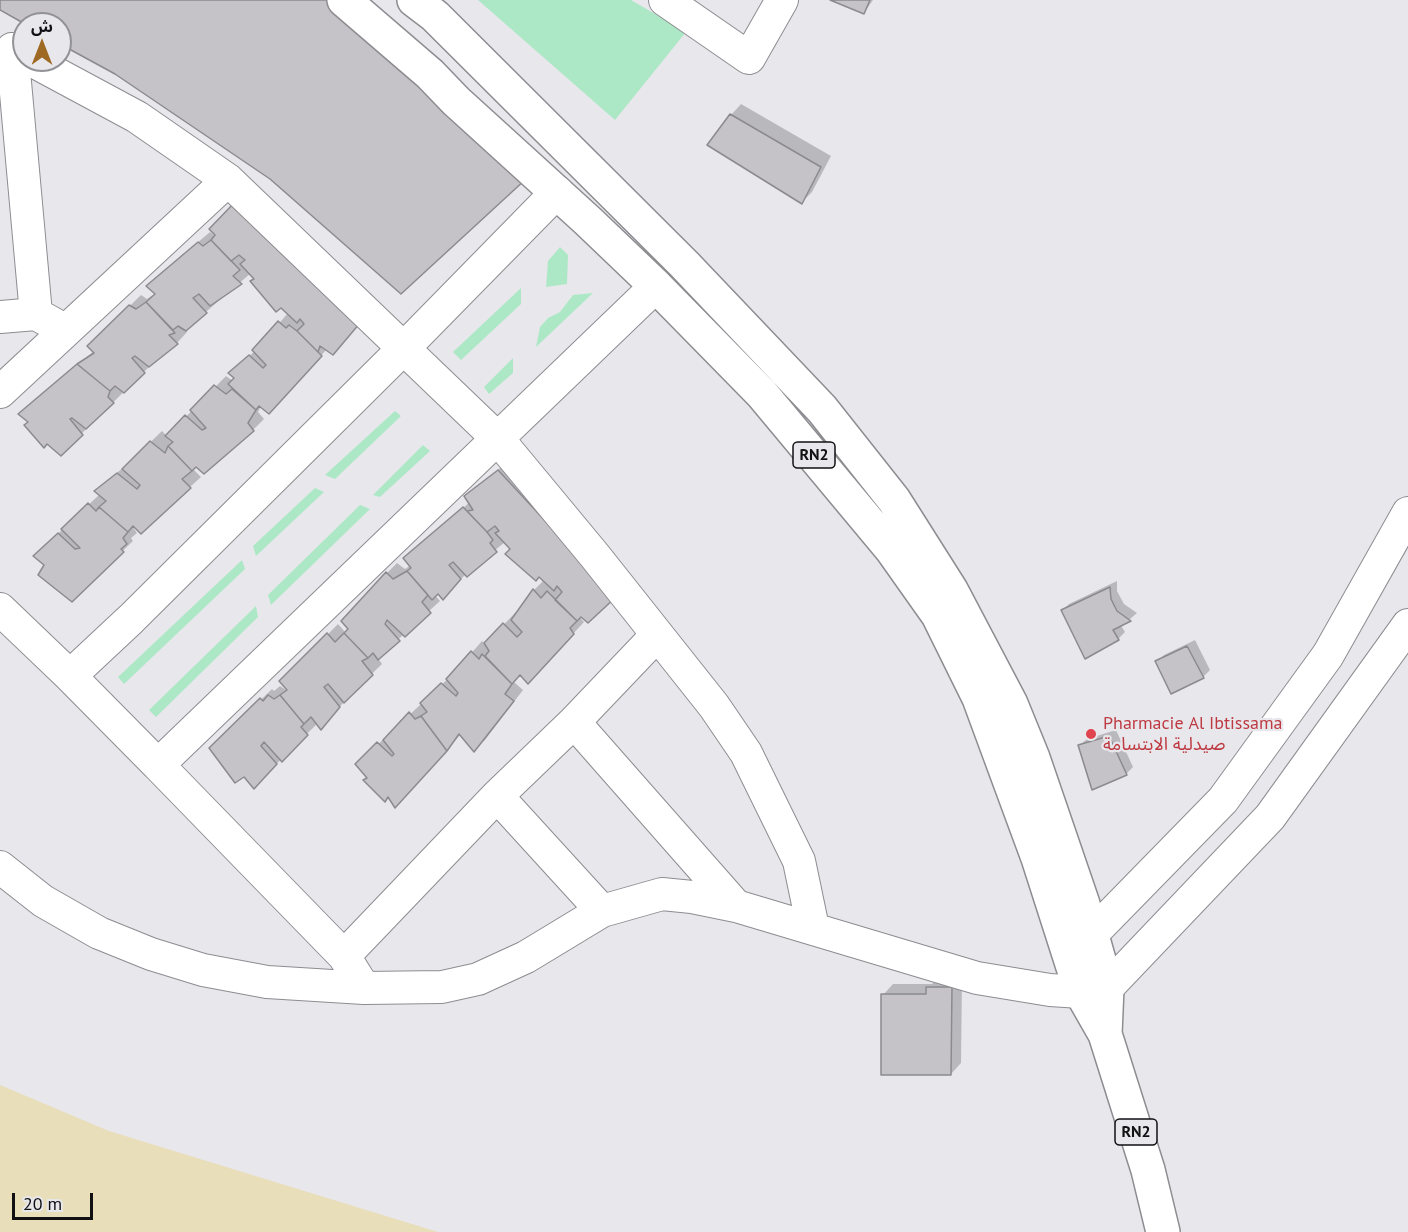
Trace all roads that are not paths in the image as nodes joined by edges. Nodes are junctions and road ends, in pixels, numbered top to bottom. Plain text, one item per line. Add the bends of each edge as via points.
1 (344, 0) edge
2 (414, 0) edge
3 (665, 0) edge
4 (782, 0) edge
5 (18, 72) edge
6 (53, 72) edge
7 (228, 180) junction
8 (557, 192) junction
9 (656, 286) junction
10 (36, 314) junction
11 (0, 316) edge
12 (65, 330) junction
13 (404, 348) junction
14 (0, 392) edge
15 (498, 439) junction
16 (1408, 513) edge
17 (0, 609) edge
18 (1408, 626) edge
19 (657, 635) junction
20 (70, 676) junction
21 (574, 722) junction
22 (158, 765) junction
23 (497, 796) junction
24 (0, 867) edge
25 (736, 906) junction
26 (602, 911) junction
27 (813, 928) junction
28 (1092, 934) junction
29 (344, 956) junction
30 (364, 988) junction
31 (1094, 990) junction
32 (1163, 1232) edge

1 - 8 main road, RN2
2 - 28 main road, RN2 via 435,16 684,264 822,409 894,500 951,590 1011,704 1055,819
3 - 4 street via 749,58
5 - 10 street
6 - 7 street via 137,117
7 - 12 street
7 - 13 street
8 - 9 main road, RN2
8 - 13 street
9 - 15 street
9 - 31 main road, RN2 via 762,394 892,550 938,615 983,708 1038,858
10 - 11 street
10 - 12 street
12 - 14 street
13 - 15 street
13 - 20 street
15 - 19 street
15 - 22 street
16 - 28 street via 1328,655 1223,800
17 - 20 street
18 - 31 street via 1270,817
19 - 21 street
19 - 27 street via 747,753 799,861
20 - 22 street
21 - 23 street
21 - 25 street
22 - 29 street
23 - 26 street
23 - 29 street
24 - 30 street via 43,901 99,933 151,954 203,970 267,982
25 - 26 street via 662,894
25 - 27 street
26 - 30 street via 526,957 478,979 442,987
27 - 31 street via 976,978 1050,990
28 - 31 main road, RN2
29 - 30 street
31 - 32 main road, RN2

